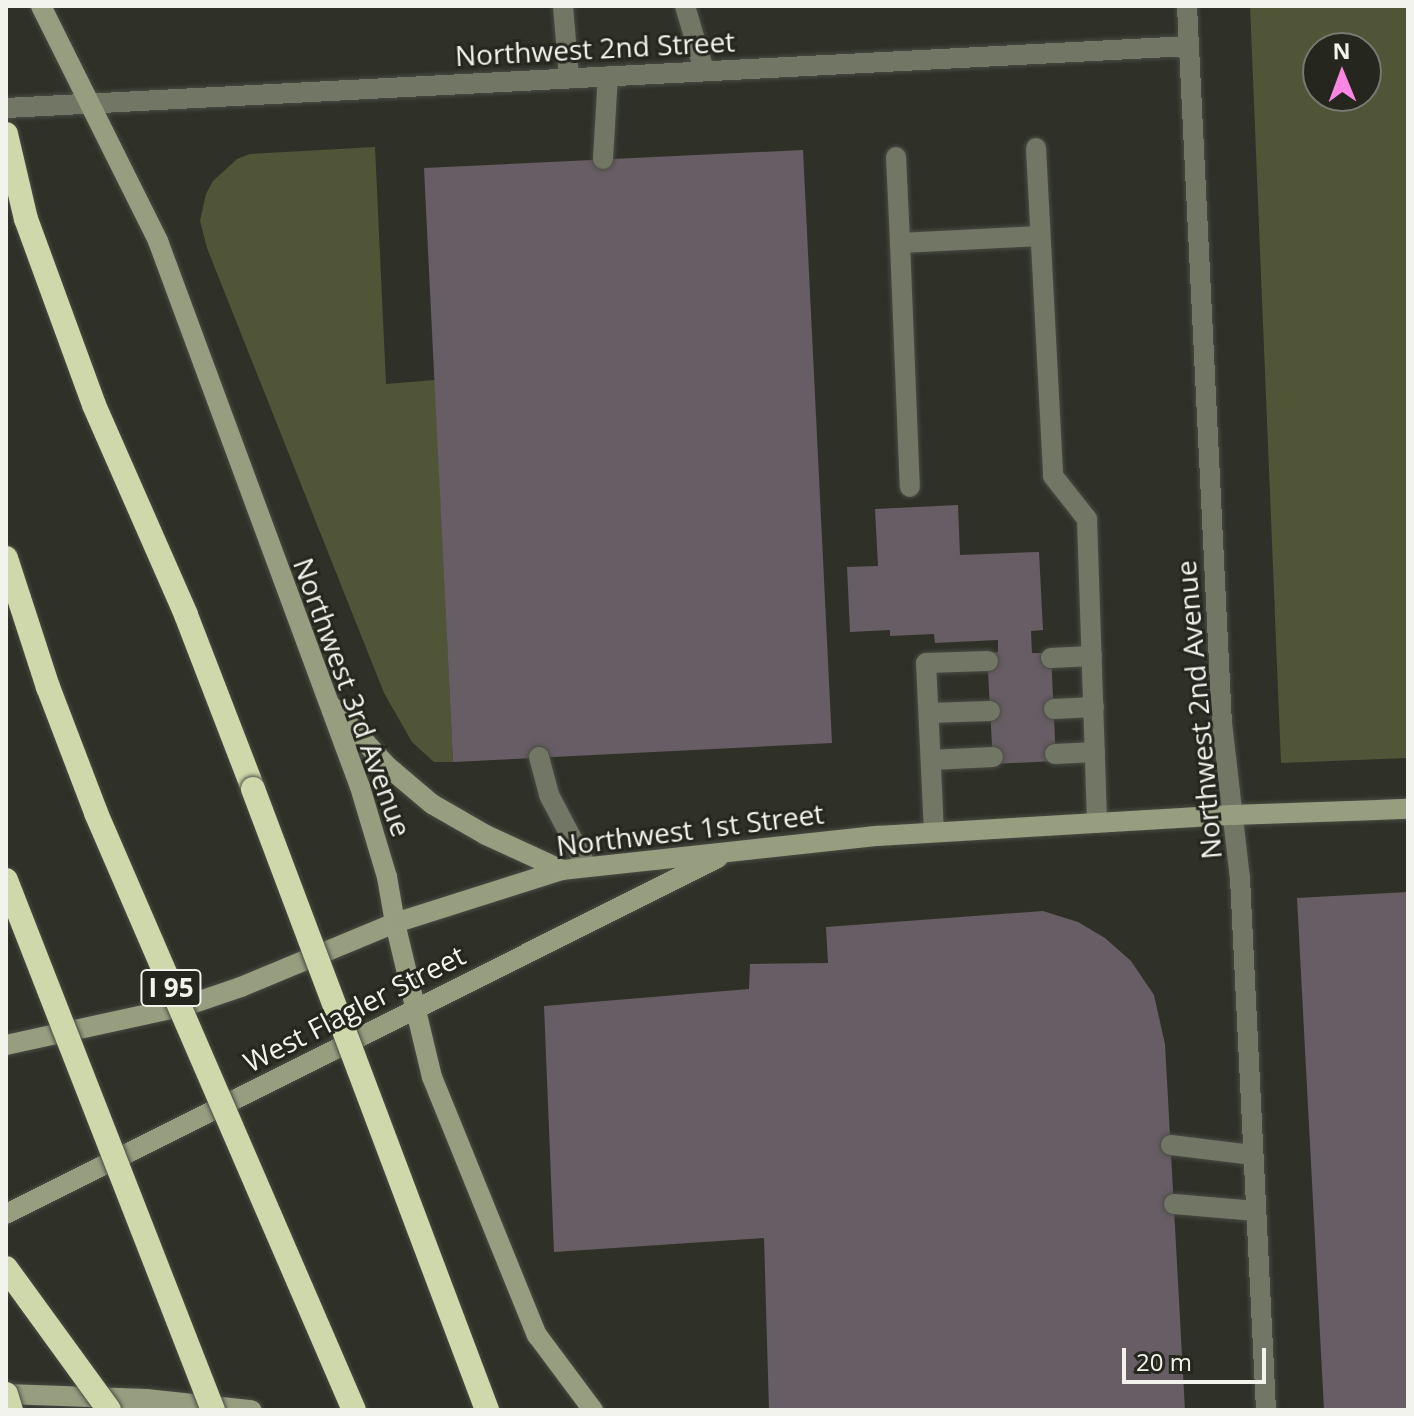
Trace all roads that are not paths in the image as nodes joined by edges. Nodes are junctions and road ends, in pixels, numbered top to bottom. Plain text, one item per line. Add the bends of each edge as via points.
1 (41, 6) edge
2 (563, 6) edge
3 (685, 6) edge
4 (1187, 6) edge
5 (1188, 46) junction
6 (704, 70) junction
7 (608, 76) junction
8 (569, 77) junction
9 (90, 103) junction
10 (6, 108) edge
11 (6, 134) edge
12 (1036, 148) dead end
13 (896, 157) dead end
14 (603, 159) dead end
15 (1040, 236) junction
16 (900, 243) junction
17 (910, 487) dead end
18 (6, 558) edge
19 (1092, 656) junction
20 (1051, 658) dead end
21 (988, 661) dead end
22 (326, 699) junction
23 (1094, 707) junction
24 (1054, 709) dead end
25 (990, 711) dead end
26 (929, 713) junction
27 (1095, 752) junction
28 (1055, 754) dead end
29 (539, 757) dead end
30 (993, 757) dead end
31 (931, 760) junction
32 (1408, 809) edge
33 (1232, 815) junction
34 (1097, 823) junction
35 (934, 832) junction
36 (729, 852) junction
37 (587, 867) junction
38 (562, 870) junction
39 (6, 880) edge
40 (395, 923) junction
41 (415, 1010) junction
42 (6, 1045) edge
43 (1171, 1145) dead end
44 (1253, 1155) junction
45 (1174, 1204) dead end
46 (1256, 1211) junction
47 (6, 1214) edge
48 (6, 1268) edge
49 (6, 1394) edge
50 (11, 1410) edge
51 (109, 1410) edge
52 (213, 1410) edge
53 (251, 1410) edge
54 (354, 1410) edge
55 (487, 1410) edge
56 (593, 1410) edge
57 (1266, 1410) edge

1 - 9 main road, Northwest 3rd Avenue
2 - 8 street
3 - 6 street
4 - 5 street, Northwest 2nd Avenue
5 - 6 street, Northwest 2nd Street
5 - 33 street, Northwest 2nd Avenue via 1222,723
6 - 7 street, Northwest 2nd Street
7 - 8 street, Northwest 2nd Street
7 - 14 street
8 - 9 street, Northwest 2nd Street
9 - 10 street, Northwest 2nd Street
9 - 22 main road, Northwest 3rd Avenue via 158,241
11 - 55 highway, bridge via 26,219 94,405 186,615
12 - 15 street
13 - 16 street
15 - 16 street
15 - 19 street via 1053,476 1087,519
16 - 17 street
18 - 54 highway, I 95, bridge via 96,813
19 - 20 street
19 - 23 street
21 - 26 street via 926,663
22 - 38 main road via 387,766 432,804
22 - 40 main road, Northwest 3rd Avenue via 374,832
23 - 24 street
23 - 27 street
25 - 26 street
26 - 31 street
27 - 28 street
27 - 34 street
29 - 37 street via 549,795
30 - 31 street
31 - 35 street
32 - 33 main road, Northwest 1st Street
33 - 34 main road, Northwest 1st Street
33 - 44 street, Northwest 2nd Avenue via 1240,878
34 - 35 main road, Northwest 1st Street
35 - 36 main road, Northwest 1st Street
36 - 37 main road, Northwest 1st Street
36 - 41 main road, West Flagler Street
37 - 38 main road, Northwest 1st Street
38 - 40 main road, Northwest 1st Street
39 - 52 highway, bridge
40 - 41 main road, Northwest 3rd Avenue
40 - 42 main road, Northwest 1st Street via 185,1006
41 - 47 main road, West Flagler Street
41 - 56 main road, Northwest 3rd Avenue via 432,1077 537,1335
43 - 44 street
44 - 46 street, Northwest 2nd Avenue
45 - 46 street
46 - 57 street, Northwest 2nd Avenue
48 - 51 highway, bridge
49 - 50 highway, bridge
49 - 53 main road via 146,1399

